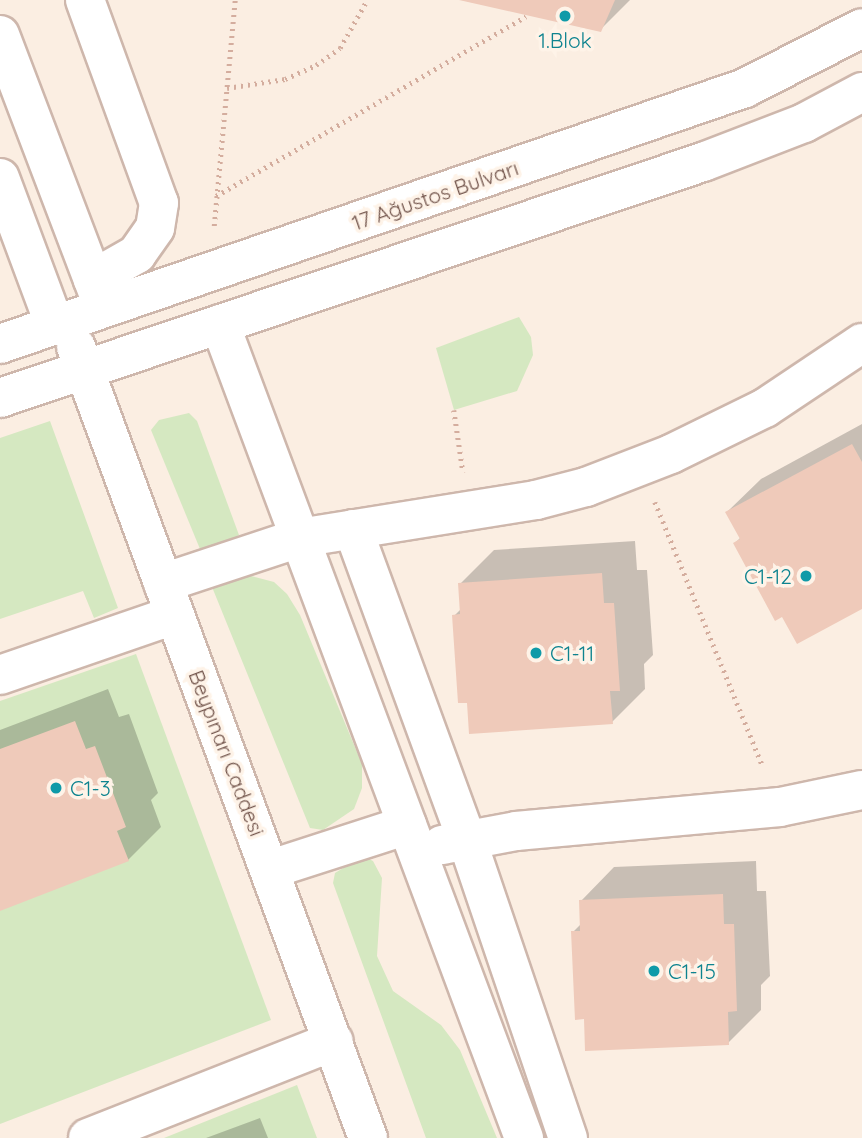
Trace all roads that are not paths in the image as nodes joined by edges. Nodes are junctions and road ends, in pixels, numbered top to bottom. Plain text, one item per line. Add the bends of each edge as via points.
1 (85, 0) edge
2 (862, 28) edge
3 (0, 35) edge
4 (862, 92) edge
5 (0, 178) edge
6 (99, 294) junction
7 (61, 323) junction
8 (220, 324) junction
9 (862, 343) edge
10 (0, 344) edge
11 (84, 369) junction
12 (0, 398) edge
13 (353, 529) junction
14 (299, 538) junction
15 (169, 599) junction
16 (0, 675) edge
17 (862, 790) edge
18 (412, 837) junction
19 (467, 840) junction
20 (271, 869) junction
21 (334, 1041) junction
22 (88, 1138) edge
23 (368, 1138) edge
24 (524, 1138) edge
25 (568, 1138) edge

1 - 6 street via 159,204 155,228
2 - 6 street, 17 Ağustos Bulvarı via 745,88
3 - 6 street
4 - 8 street via 804,123 702,162
5 - 7 street, Beypınarı Caddesi
6 - 7 street, 17 Ağustos Bulvarı
7 - 10 street, 17 Ağustos Bulvarı
7 - 11 street, Beypınarı Caddesi
8 - 11 street
8 - 14 street
9 - 13 street via 765,408 640,466 573,491
11 - 12 street
11 - 15 street, Beypınarı Caddesi
13 - 14 street
13 - 19 street
14 - 15 street
14 - 18 street
15 - 16 street
15 - 20 street, Beypınarı Caddesi
17 - 19 street via 780,807 516,831
18 - 19 street
18 - 20 street
18 - 24 street
19 - 25 street
20 - 21 street, Beypınarı Caddesi
21 - 22 street
21 - 23 street, Beypınarı Caddesi

